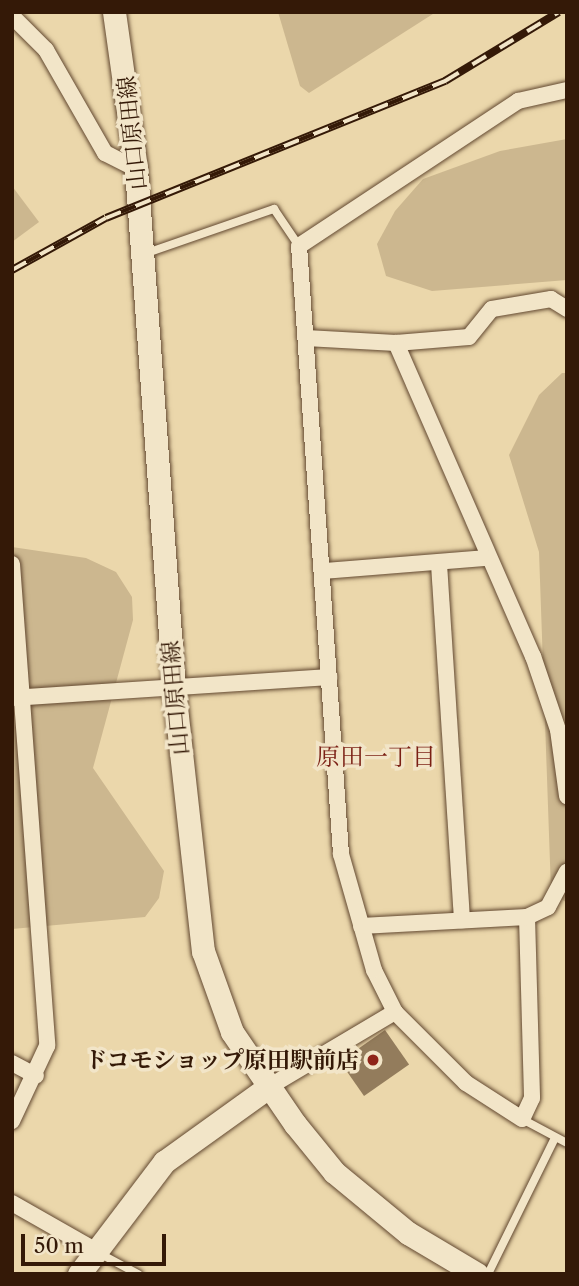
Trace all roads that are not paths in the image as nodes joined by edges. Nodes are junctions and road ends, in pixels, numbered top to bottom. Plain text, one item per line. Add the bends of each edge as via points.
1 (114, 12) edge
2 (12, 16) edge
3 (567, 90) edge
4 (136, 169) junction
5 (299, 246) junction
6 (144, 254) junction
7 (567, 309) edge
8 (306, 338) junction
9 (396, 343) junction
10 (485, 558) junction
11 (12, 564) edge
12 (439, 565) junction
13 (324, 570) junction
14 (329, 677) junction
15 (174, 689) junction
16 (19, 697) edge
17 (567, 796) edge
18 (567, 872) edge
19 (527, 917) junction
20 (462, 920) junction
21 (361, 926) junction
22 (395, 1012) junction
23 (12, 1063) edge
24 (36, 1076) junction
25 (267, 1088) junction
26 (522, 1119) junction
27 (12, 1121) edge
28 (555, 1138) junction
29 (567, 1143) edge
30 (12, 1203) edge
31 (93, 1249) junction
32 (79, 1274) edge
33 (138, 1274) edge
34 (477, 1274) edge
35 (488, 1274) edge

1 - 4 main road, 山口原田線
2 - 4 street via 46,50 105,153
3 - 5 street via 519,101
4 - 6 main road, 山口原田線
5 - 6 lane via 274,209
5 - 8 street
6 - 15 main road, 山口原田線
7 - 9 street via 551,299 492,309 469,337
8 - 9 street
8 - 13 street
9 - 10 street
10 - 12 street
10 - 17 street via 533,656 558,730
11 - 16 street
12 - 13 street
12 - 20 street
13 - 14 street
14 - 15 street
14 - 21 street via 341,854
15 - 16 street
15 - 25 main road, 山口原田線 via 203,951 232,1032
16 - 24 street via 47,1045
18 - 19 street via 548,907
19 - 20 street
19 - 26 street via 532,1098
20 - 21 street
21 - 22 street
22 - 25 street
22 - 26 street via 466,1083
23 - 24 street
24 - 27 street
25 - 31 main road via 164,1162
25 - 34 main road, 山口原田線 via 334,1171 408,1233
26 - 28 lane
28 - 29 lane
28 - 35 lane
30 - 31 street
31 - 32 main road
31 - 33 lane

